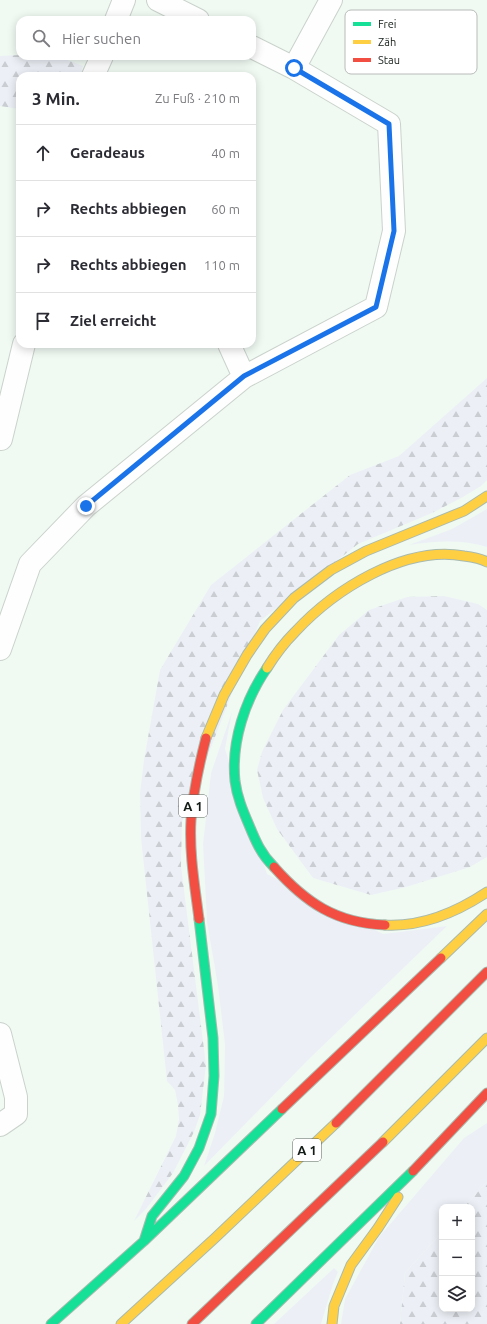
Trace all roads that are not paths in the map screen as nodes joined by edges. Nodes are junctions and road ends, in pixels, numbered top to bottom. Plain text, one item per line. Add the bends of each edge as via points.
1 (124, 0) edge
2 (158, 0) edge
3 (331, 0) edge
4 (118, 16) edge
5 (190, 16) edge
6 (256, 49) edge
7 (100, 60) edge
8 (294, 68) junction
9 (95, 72) edge
10 (23, 348) edge
11 (231, 348) edge
12 (244, 376) junction
13 (1, 439) edge
14 (487, 496) edge
15 (487, 562) edge
16 (0, 649) edge
17 (487, 892) edge
18 (487, 914) edge
19 (487, 972) edge
20 (0, 1034) edge
21 (487, 1038) edge
22 (487, 1093) edge
23 (8, 1119) edge
24 (416, 1167) junction
25 (144, 1241) junction
26 (51, 1324) edge
27 (122, 1324) edge
28 (192, 1324) edge
29 (256, 1324) edge
30 (332, 1324) edge

1 - 4 street
2 - 5 street
3 - 8 street
6 - 8 street
7 - 9 street
8 - 12 street via 389,124 394,231 376,307
10 - 13 street
11 - 12 street
12 - 16 street via 86,506 30,564
14 - 25 highway, A 1 via 464,511 366,551 331,570 294,598 265,629 246,655 224,695 206,739 196,782 191,821 192,865 213,1038 214,1076 210,1114 199,1148 184,1176 152,1216
15 - 17 highway via 451,554 421,556 388,566 352,585 320,607 292,633 259,678 244,712 236,750 235,780 243,813 257,846 280,876 309,901 333,914 358,923 390,926 421,922 448,914
18 - 25 highway
19 - 27 highway, A 1 via 323,1135
20 - 23 street via 16,1097
21 - 28 highway via 358,1167
22 - 24 highway
24 - 29 highway
24 - 30 highway via 378,1228 351,1265 334,1306
25 - 26 highway

